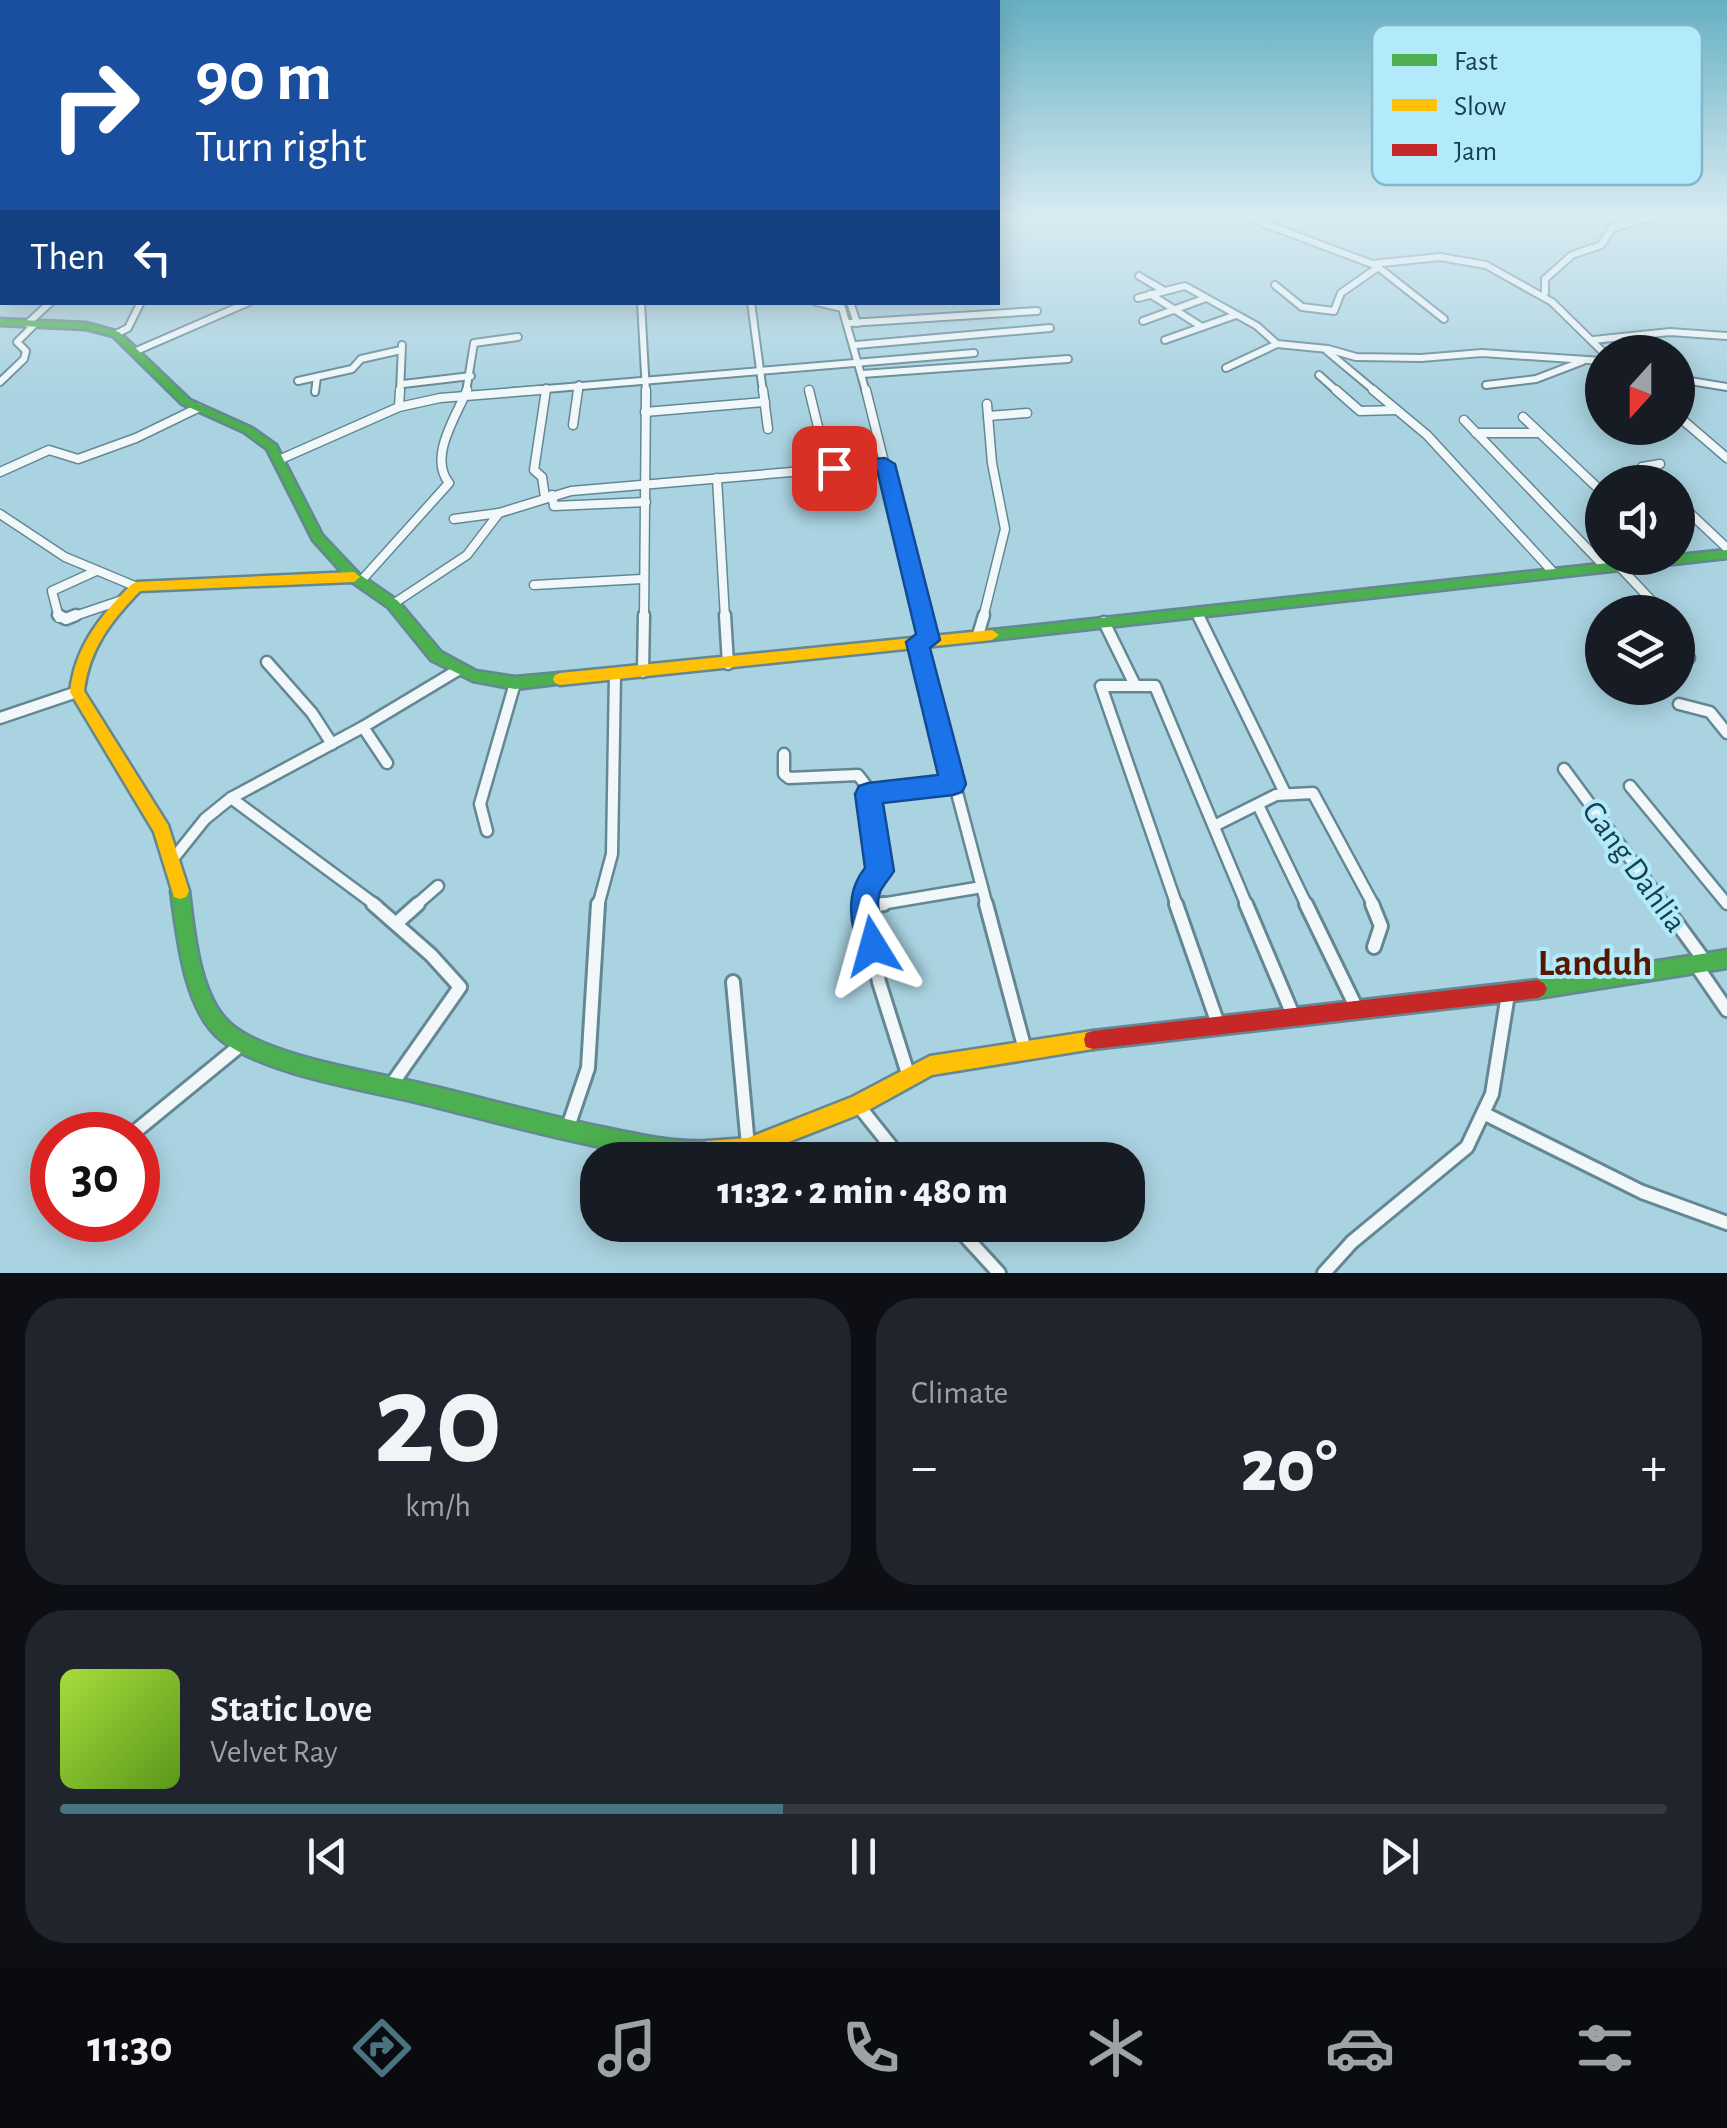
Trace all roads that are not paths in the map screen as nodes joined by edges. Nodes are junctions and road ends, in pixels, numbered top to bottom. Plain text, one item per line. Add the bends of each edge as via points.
1 (1370, 273) edge
2 (1387, 273) edge
3 (1502, 273) edge
4 (1552, 273) edge
5 (1139, 276) dead end
6 (1275, 286) dead end
7 (1163, 290) junction
8 (1150, 294) junction
9 (1546, 295) junction
10 (1138, 298) dead end
11 (1206, 298) junction
12 (48, 305) edge
13 (140, 305) edge
14 (243, 305) edge
15 (641, 305) edge
16 (751, 305) edge
17 (827, 305) edge
18 (850, 305) edge
19 (1176, 310) junction
20 (1037, 311) dead end
21 (1236, 315) junction
22 (1444, 319) dead end
23 (1144, 321) dead end
24 (0, 322) edge
25 (853, 323) junction
26 (31, 324) junction
27 (1202, 327) junction
28 (1050, 328) dead end
29 (116, 334) junction
30 (1588, 335) edge
31 (1641, 335) edge
32 (1727, 336) edge
33 (518, 337) dead end
34 (1165, 340) dead end
35 (1277, 344) junction
36 (856, 345) junction
37 (1326, 349) junction
38 (134, 352) junction
39 (974, 353) dead end
40 (1068, 359) dead end
41 (1585, 360) joint
42 (858, 362) junction
43 (1226, 368) dead end
44 (762, 372) junction
45 (862, 374) junction
46 (1319, 375) dead end
47 (317, 376) junction
48 (471, 376) junction
49 (298, 381) dead end
50 (646, 381) junction
51 (0, 382) edge
52 (1695, 382) edge
53 (403, 384) junction
54 (580, 385) junction
55 (1486, 385) dead end
56 (1727, 387) edge
57 (546, 388) junction
58 (809, 390) dead end
59 (315, 392) dead end
60 (466, 395) junction
61 (765, 402) junction
62 (987, 404) dead end
63 (399, 407) junction
64 (198, 408) junction
65 (1396, 410) junction
66 (650, 412) junction
67 (1027, 413) dead end
68 (988, 416) junction
69 (1523, 417) dead end
70 (1464, 420) dead end
71 (573, 425) dead end
72 (768, 429) dead end
73 (1695, 431) edge
74 (1476, 433) junction
75 (1536, 433) junction
76 (1727, 458) edge
77 (281, 459) junction
78 (885, 464) junction
79 (1660, 464) dead end
80 (1654, 465) edge
81 (834, 468) junction
82 (0, 472) edge
83 (458, 474) dead end
84 (1585, 477) edge
85 (717, 478) junction
86 (449, 483) junction
87 (646, 486) junction
88 (549, 496) junction
89 (646, 502) junction
90 (499, 513) junction
91 (0, 514) edge
92 (454, 519) dead end
93 (1695, 519) edge
94 (1585, 540) edge
95 (1727, 551) edge
96 (1695, 555) edge
97 (1585, 569) edge
98 (96, 572) junction
99 (1553, 572) junction
100 (1622, 575) edge
101 (357, 579) junction
102 (642, 580) junction
103 (534, 585) dead end
104 (137, 587) junction
105 (1645, 595) edge
106 (124, 599) junction
107 (393, 604) junction
108 (1196, 612) junction
109 (1104, 622) junction
110 (978, 635) junction
111 (923, 641) junction
112 (267, 662) dead end
113 (728, 664) junction
114 (458, 670) junction
115 (643, 672) junction
116 (615, 674) junction
117 (515, 683) junction
118 (1134, 684) junction
119 (77, 692) junction
120 (1683, 705) edge
121 (0, 718) edge
122 (363, 727) junction
123 (1727, 734) edge
124 (332, 744) junction
125 (784, 754) dead end
126 (388, 762) dead end
127 (1564, 770) dead end
128 (953, 784) junction
129 (1630, 786) dead end
130 (870, 792) junction
131 (1285, 793) junction
132 (232, 798) junction
133 (1258, 806) junction
134 (1214, 826) junction
135 (487, 831) dead end
136 (173, 860) junction
137 (438, 886) dead end
138 (982, 887) junction
139 (1727, 904) edge
140 (865, 908) junction
141 (399, 921) junction
142 (1374, 947) dead end
143 (1727, 959) edge
144 (1701, 964) junction
145 (732, 982) dead end
146 (1508, 994) junction
147 (1362, 1006) junction
148 (1727, 1010) edge
149 (1293, 1015) junction
150 (1218, 1024) junction
151 (244, 1042) junction
152 (1025, 1048) junction
153 (909, 1077) junction
154 (392, 1084) junction
155 (858, 1105) junction
156 (158, 1112) edge
157 (1486, 1114) junction
158 (567, 1130) junction
159 (627, 1142) edge
160 (747, 1142) edge
161 (763, 1142) edge
162 (888, 1142) edge
163 (1727, 1223) edge
164 (971, 1242) edge
165 (1330, 1271) edge
166 (999, 1273) edge

1 - 6 street via 1341,293 1334,311 1302,307
2 - 22 street
3 - 9 street
4 - 9 street via 1542,289
5 - 7 street
7 - 8 street
7 - 11 street via 1185,286
8 - 10 street
8 - 19 street
9 - 30 street
11 - 19 street
11 - 21 street
12 - 26 street
13 - 29 street via 128,328
14 - 38 street
15 - 50 street
16 - 44 street
17 - 25 street via 842,308
18 - 25 street
19 - 23 street
19 - 27 street
20 - 25 street
21 - 27 street
21 - 35 street
24 - 26 main road
25 - 36 street
26 - 29 main road
26 - 51 street via 17,342 24,359
27 - 34 street
28 - 36 street
29 - 38 main road
31 - 32 street
33 - 48 street via 476,342
35 - 37 street
35 - 43 street
36 - 42 street
37 - 41 street via 1354,357 1482,353
37 - 65 street
38 - 64 main road
39 - 42 street
40 - 45 street
41 - 55 street via 1536,379
42 - 44 street
42 - 45 street
44 - 50 street
44 - 61 street
45 - 78 street
46 - 65 street via 1360,411
47 - 49 street
47 - 53 street via 402,347
47 - 59 street
48 - 53 street
48 - 60 street
50 - 54 street
50 - 66 street
52 - 56 street
53 - 63 street
54 - 57 street
54 - 71 street
57 - 60 street
57 - 88 street via 534,469
58 - 81 street
60 - 63 street
60 - 86 street via 439,459
61 - 66 street
61 - 72 street
62 - 68 street
63 - 77 street
64 - 77 main road via 263,439
64 - 82 street via 78,459 49,450
65 - 99 street
66 - 87 street
67 - 68 street
68 - 110 street via 1005,529
69 - 75 street
70 - 74 street
73 - 76 street
74 - 75 street
74 - 94 street
75 - 84 street
77 - 101 main road via 318,537
78 - 81 street
78 - 111 street
79 - 80 street
81 - 85 street
83 - 86 street
85 - 87 street
85 - 113 street
86 - 101 street
87 - 88 street
87 - 89 street
88 - 89 street via 554,506
88 - 90 street
89 - 102 street
90 - 92 street
90 - 107 street via 458,562
91 - 98 street
93 - 95 street
95 - 96 main road
97 - 99 main road
98 - 104 street
98 - 106 street via 52,592 60,619
99 - 108 main road
100 - 105 street
101 - 104 main road
101 - 107 main road
102 - 103 street
102 - 115 street
104 - 106 main road
106 - 119 main road via 81,653
107 - 114 main road via 436,656
108 - 109 main road
108 - 131 street
109 - 110 main road
109 - 118 street
110 - 111 main road
111 - 113 main road
111 - 128 street
112 - 124 street
113 - 115 main road
114 - 117 main road
114 - 122 street
115 - 116 main road
116 - 117 main road
116 - 158 street via 612,854 595,916 594,1028
117 - 135 street via 480,804
118 - 134 street via 1155,686
118 - 150 street via 1100,689
119 - 121 street
119 - 136 main road via 162,830
120 - 123 street via 1710,712
122 - 124 street
122 - 126 street
124 - 132 street
125 - 130 street via 789,778 858,775
127 - 144 street, Gang Dahlia
128 - 130 street
128 - 138 street
129 - 139 street
130 - 140 street via 880,871 866,888
131 - 133 street
131 - 142 street via 1316,796 1375,910 1381,926
132 - 136 street via 205,819
132 - 141 street
133 - 134 street
133 - 147 street
134 - 149 street
136 - 151 main road via 206,1007 225,1032
137 - 141 street
138 - 140 street
138 - 152 street
140 - 153 street via 895,1044
141 - 154 street via 461,984
143 - 144 main road
144 - 146 main road
144 - 148 street, Gang Dahlia
145 - 160 street
146 - 147 main road
146 - 157 street
147 - 149 main road
149 - 150 main road
150 - 152 main road
151 - 154 main road
151 - 156 street
152 - 153 main road via 946,1062
153 - 155 main road
154 - 158 main road
155 - 161 main road
155 - 162 street
157 - 163 street via 1642,1192
157 - 165 street via 1467,1147 1352,1242
158 - 159 main road
164 - 166 street

